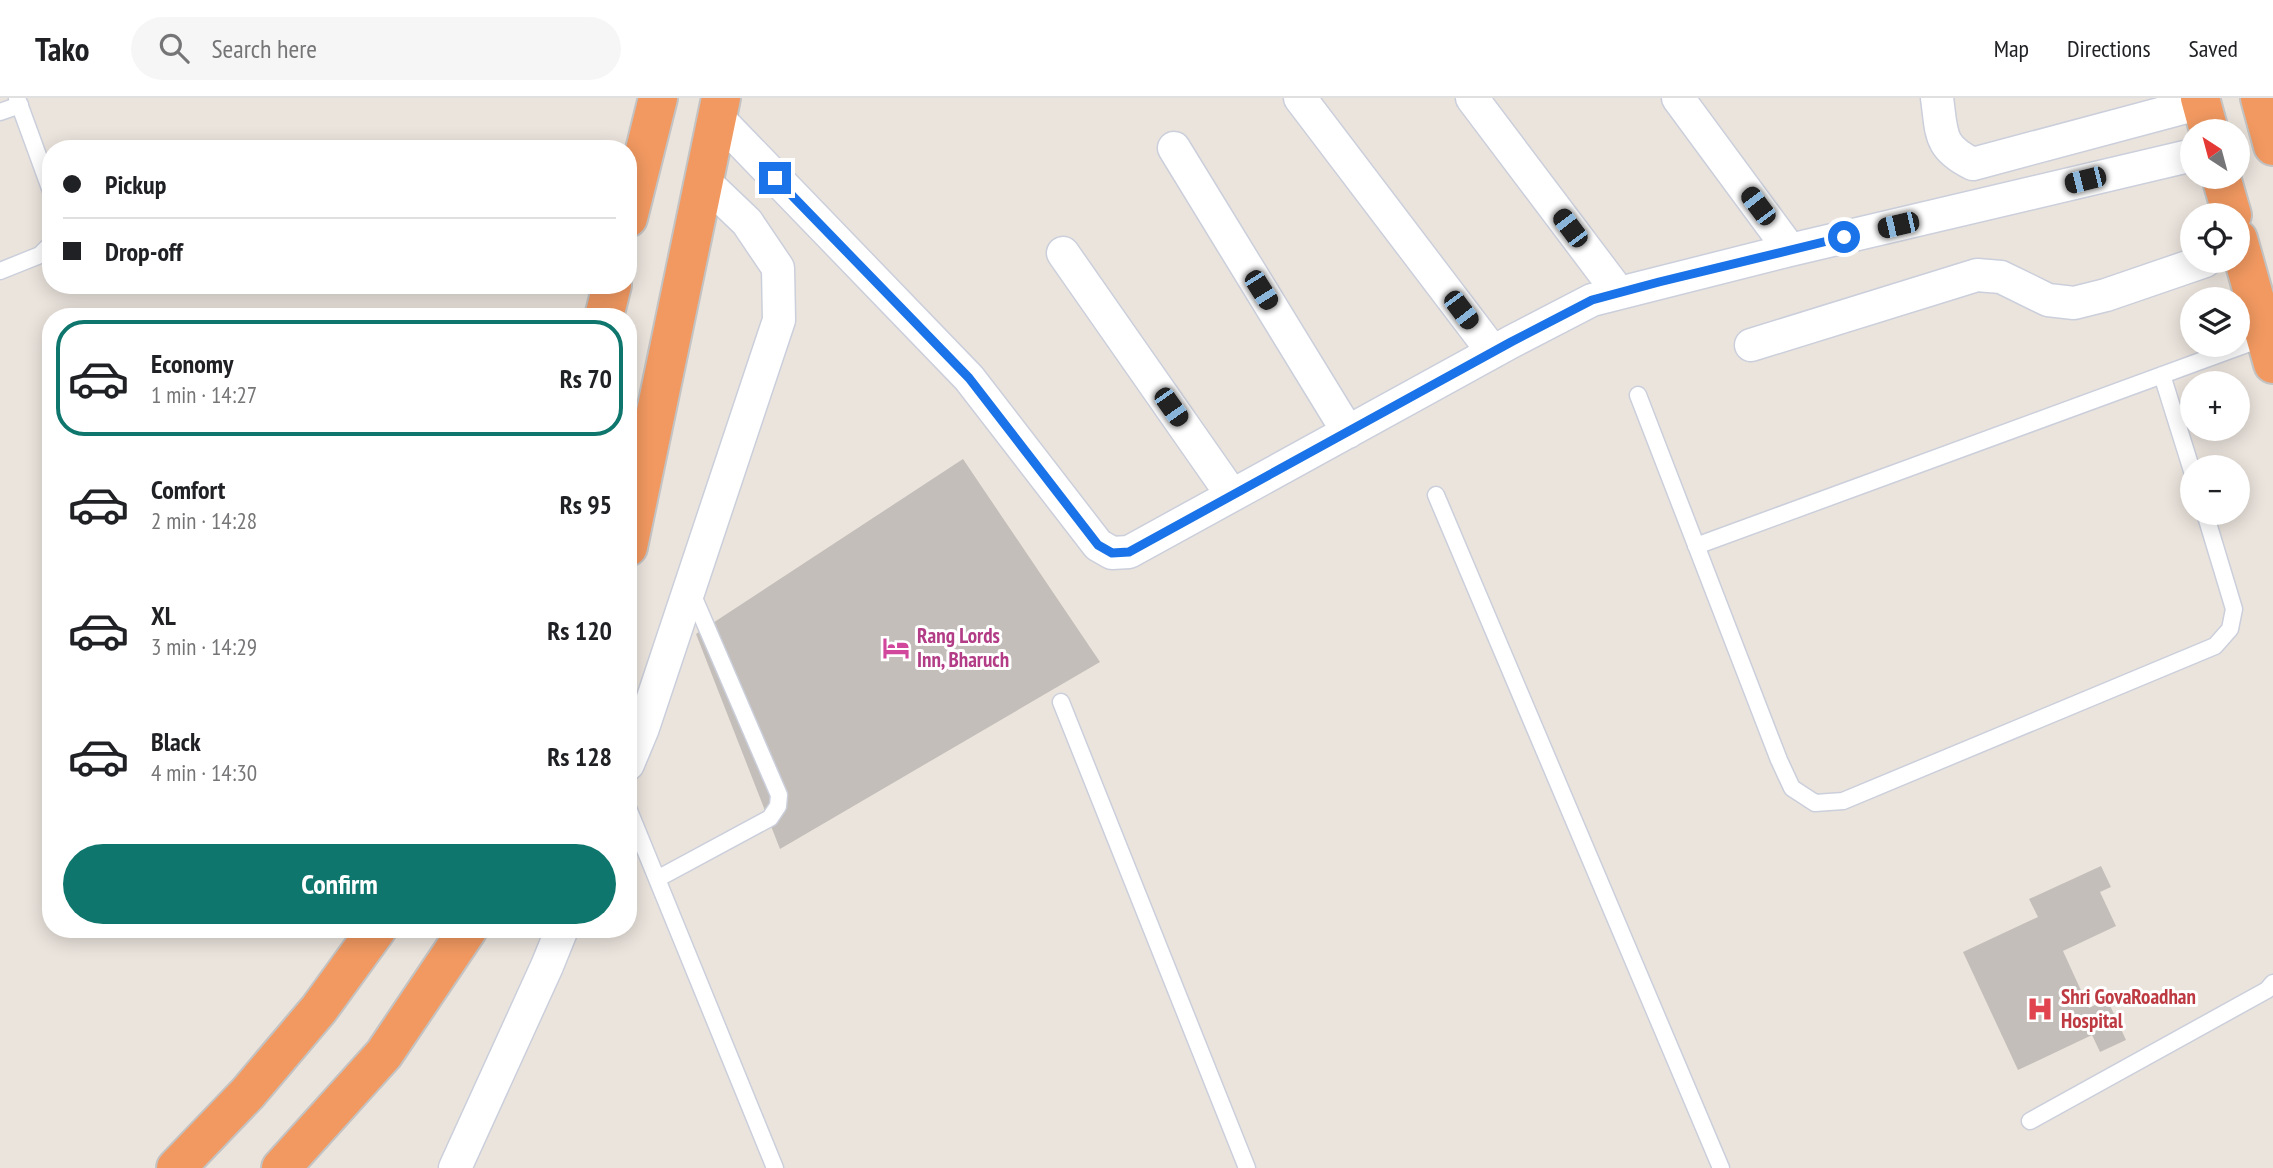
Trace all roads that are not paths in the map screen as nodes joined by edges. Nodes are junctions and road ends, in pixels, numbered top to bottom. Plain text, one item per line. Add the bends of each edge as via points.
1 (658, 98) edge
2 (1300, 98) edge
3 (1472, 98) edge
4 (1678, 98) edge
5 (1937, 98) edge
6 (2260, 98) edge
7 (18, 102) edge
8 (719, 108) edge
9 (2203, 111) edge
10 (0, 112) edge
11 (2273, 146) edge
12 (1174, 148) dead end
13 (2180, 158) edge
14 (42, 167) edge
15 (704, 181) junction
16 (637, 182) edge
17 (1790, 250) junction
18 (42, 253) edge
19 (1063, 253) dead end
20 (2180, 270) edge
21 (0, 271) edge
22 (2247, 273) edge
23 (1619, 293) junction
24 (1751, 345) dead end
25 (2269, 350) edge
26 (1493, 352) junction
27 (2162, 375) junction
28 (1638, 395) dead end
29 (1348, 432) junction
30 (2187, 455) edge
31 (1232, 495) junction
32 (1436, 495) dead end
33 (637, 504) edge
34 (2209, 525) edge
35 (1696, 546) junction
36 (690, 589) junction
37 (1061, 702) dead end
38 (637, 742) edge
39 (637, 830) edge
40 (657, 879) junction
41 (370, 938) edge
42 (462, 938) edge
43 (558, 938) edge
44 (2273, 983) edge
45 (2030, 1121) dead end
46 (176, 1168) edge
47 (281, 1168) edge
48 (455, 1168) edge
49 (775, 1168) edge
50 (1247, 1168) edge
51 (1721, 1168) edge

1 - 16 highway
2 - 26 street
3 - 23 street
4 - 17 street
5 - 9 street via 1942,136 1954,155 1973,164
6 - 11 highway
7 - 10 lane
7 - 14 lane
8 - 15 highway
8 - 31 street via 969,378 1098,545 1112,553 1129,552
12 - 29 street
13 - 17 street
15 - 33 highway
15 - 36 street via 747,222 778,268 779,320
17 - 23 street
18 - 21 lane
19 - 31 street
20 - 24 street via 2074,303 2048,300 2001,277 1977,275
22 - 25 highway
23 - 26 street via 1592,300
25 - 27 lane
26 - 29 street
27 - 30 lane
27 - 35 lane
28 - 35 lane
29 - 31 street
32 - 51 lane
34 - 35 lane via 2234,609 2230,629 2215,646 1843,800 1815,803 1792,788 1787,779
36 - 38 street
36 - 40 lane via 779,794 778,806 770,818
37 - 50 lane
39 - 40 lane
40 - 49 lane
41 - 46 highway via 319,1009
42 - 47 highway via 384,1054
43 - 48 street
44 - 45 lane

